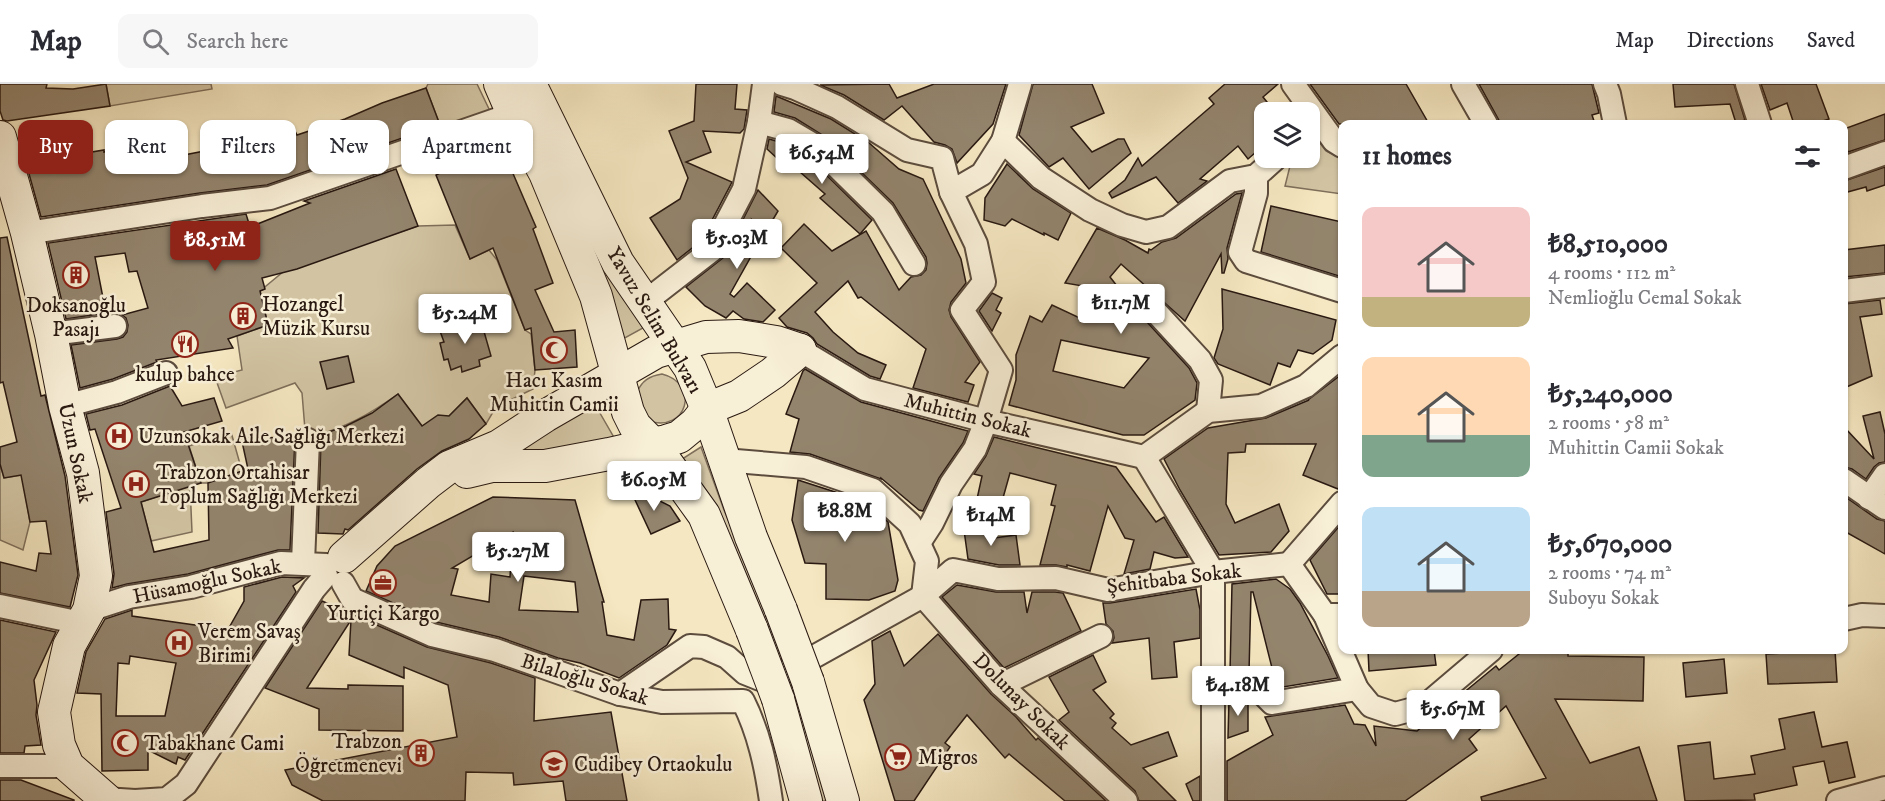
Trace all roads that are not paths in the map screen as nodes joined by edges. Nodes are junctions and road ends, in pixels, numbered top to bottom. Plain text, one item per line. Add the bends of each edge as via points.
1 (500, 84) edge
2 (530, 84) edge
3 (764, 84) edge
4 (782, 84) edge
5 (1020, 84) edge
6 (1293, 84) edge
7 (1463, 84) edge
8 (1605, 84) edge
9 (1747, 84) edge
10 (1303, 102) edge
11 (513, 114) junction
12 (1484, 120) edge
13 (1614, 120) edge
14 (1759, 120) edge
15 (759, 122) junction
16 (1320, 130) edge
17 (0, 137) edge
18 (1003, 141) junction
19 (1338, 144) edge
20 (1885, 153) edge
21 (1848, 167) edge
22 (1265, 168) edge
23 (6, 175) edge
24 (1256, 176) junction
25 (951, 192) junction
26 (27, 233) junction
27 (914, 264) dead end
28 (1885, 286) edge
29 (1338, 290) edge
30 (1848, 291) edge
31 (1123, 298) dead end
32 (645, 302) junction
33 (115, 326) dead end
34 (51, 334) junction
35 (674, 347) junction
36 (800, 350) junction
37 (1338, 359) edge
38 (166, 373) dead end
39 (619, 375) junction
40 (65, 406) junction
41 (707, 409) junction
42 (1208, 411) junction
43 (986, 421) junction
44 (308, 440) dead end
45 (653, 444) junction
46 (1144, 457) junction
47 (490, 458) junction
48 (724, 460) junction
49 (1885, 475) edge
50 (1848, 483) edge
51 (1877, 503) edge
52 (1338, 508) edge
53 (919, 543) junction
54 (303, 563) junction
55 (1288, 564) junction
56 (338, 569) junction
57 (1213, 572) junction
58 (923, 596) junction
59 (0, 606) edge
60 (1334, 615) edge
61 (1885, 616) edge
62 (85, 617) junction
63 (1848, 618) edge
64 (1101, 636) dead end
65 (1346, 654) edge
66 (1486, 654) edge
67 (805, 673) junction
68 (1001, 685) junction
69 (1357, 689) junction
70 (1213, 692) junction
71 (620, 694) junction
72 (0, 766) edge
73 (68, 766) junction
74 (1885, 788) edge
75 (106, 800) edge
76 (771, 801) edge
77 (806, 801) edge
78 (843, 801) edge
79 (1126, 801) edge
80 (1213, 801) edge
81 (1838, 801) edge

1 - 11 main road, Yavuz Selim Bulvarı
2 - 32 main road, Yavuz Selim Bulvarı via 618,263
3 - 15 street
4 - 25 street via 837,107 907,150 942,158
5 - 18 street
6 - 10 street
7 - 12 street
8 - 13 street
9 - 14 street
11 - 26 street via 270,198
11 - 39 main road, Yavuz Selim Bulvarı via 545,173 596,296
15 - 27 street via 788,130 817,147 883,212
15 - 32 street via 744,189 712,250
16 - 19 street
17 - 23 main road, Uzun Sokak
18 - 24 street via 1041,178 1090,210 1146,232 1168,227 1230,181
18 - 25 street via 982,174
20 - 21 street
22 - 24 street
23 - 26 main road, Uzun Sokak
24 - 29 street via 1256,193 1240,252 1246,261
25 - 43 street via 976,244 984,282 962,310 1001,370
26 - 34 main road, Uzun Sokak
28 - 30 street
31 - 42 street via 1155,311 1200,360 1211,380
32 - 35 main road, Yavuz Selim Bulvarı
33 - 34 street
34 - 40 main road, Uzun Sokak
35 - 36 main road via 706,337 739,336
35 - 39 main road via 656,352
35 - 41 main road, Yavuz Selim Bulvarı via 690,368
36 - 41 main road via 739,396
36 - 43 street, Muhittin Sokak via 865,389
37 - 42 street via 1306,386 1261,406
38 - 40 street
39 - 45 main road, Yavuz Selim Bulvarı via 628,412 635,426
39 - 47 main road via 545,417 500,446
40 - 62 main road, Uzun Sokak via 83,473 91,523 96,576
41 - 45 main road via 679,437
41 - 48 main road, Yavuz Selim Bulvarı
42 - 46 street
43 - 46 street, Muhittin Sokak
43 - 53 street via 975,449
44 - 54 street
45 - 47 main road via 545,466
45 - 77 main road, Yavuz Selim Bulvarı, bridge via 704,515 778,699
46 - 57 street
47 - 56 main road via 449,467
48 - 53 street via 806,467 873,490 910,524
48 - 67 main road, Yavuz Selim Bulvarı, bridge
49 - 51 street
50 - 51 street
52 - 55 street
53 - 58 street via 927,561
54 - 56 street, Hüsamoğlu Sokak
54 - 62 street, Hüsamoğlu Sokak via 281,563 191,587 129,597
55 - 57 street, Şehitbaba Sokak
55 - 60 street
56 - 71 street, Bilaloğlu Sokak via 352,598 432,635 495,650
56 - 75 street via 314,589 186,784 167,799
57 - 58 street, Şehitbaba Sokak via 1108,590 1056,578 998,579 953,570
57 - 70 street
58 - 67 street, Şehitbaba Sokak
58 - 68 street, Dolunay Sokak
59 - 62 street
61 - 63 street
62 - 73 main road, Uzun Sokak via 69,646 54,712 59,745
64 - 68 street
65 - 69 street
66 - 69 street via 1425,706 1395,714 1371,706
67 - 71 street, Şehitbaba Sokak via 760,679 745,673 727,657 704,647 690,646
67 - 78 main road, Yavuz Selim Bulvarı
68 - 79 street, Dolunay Sokak
69 - 70 street via 1272,703 1254,685 1226,686
70 - 80 street
71 - 76 street, Bilaloğlu Sokak via 662,702 743,701 764,758
72 - 73 street
73 - 75 main road
74 - 81 street

